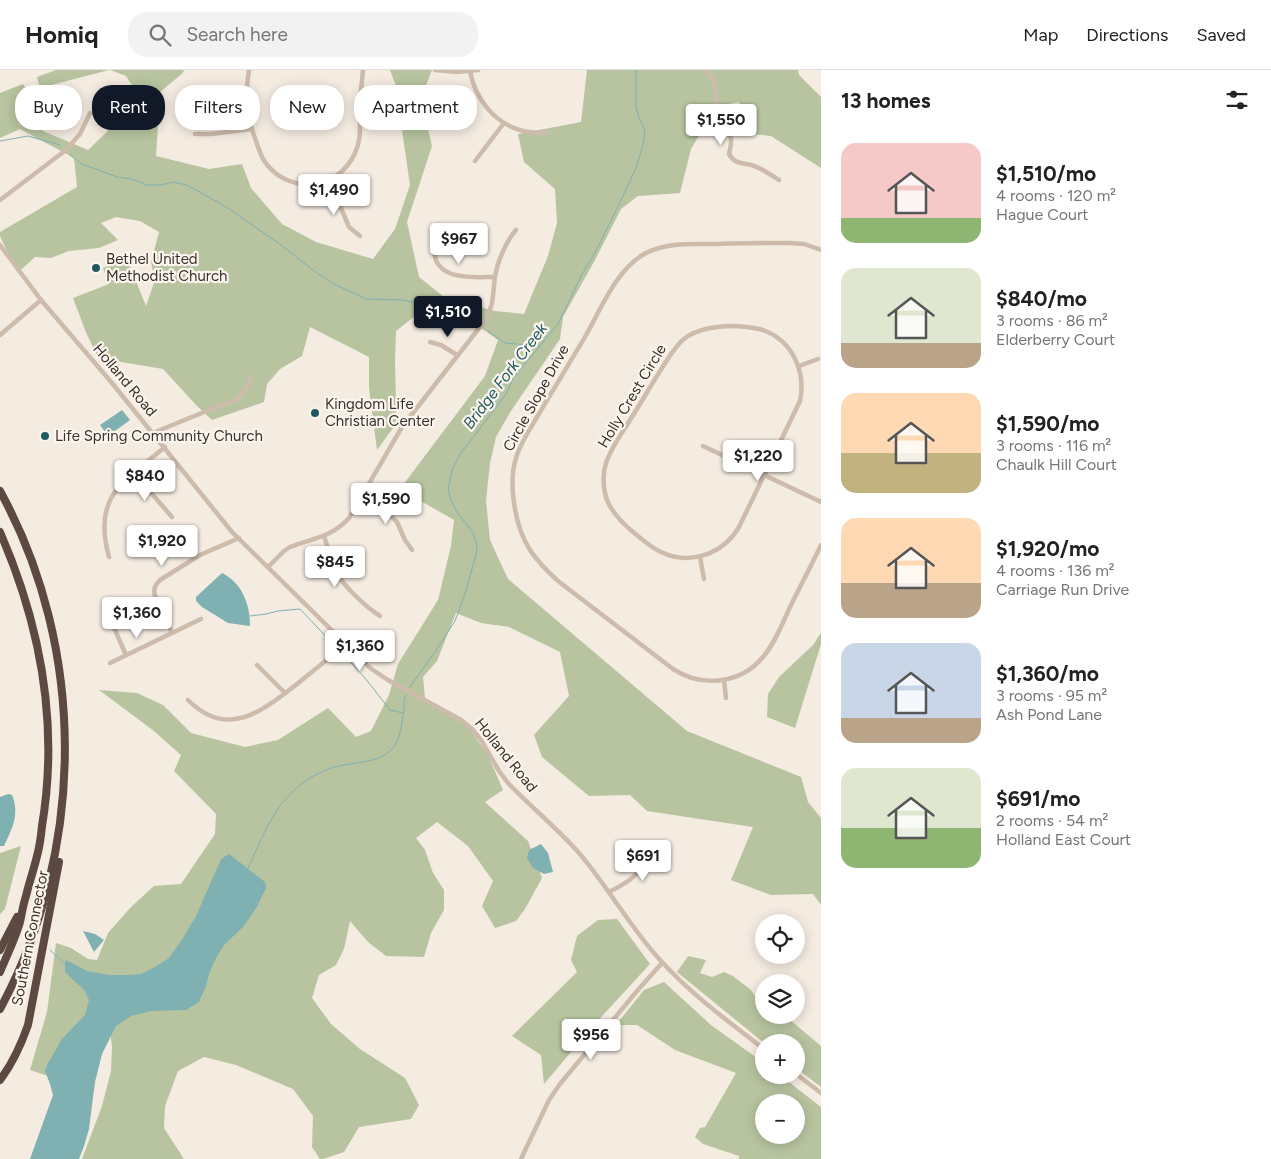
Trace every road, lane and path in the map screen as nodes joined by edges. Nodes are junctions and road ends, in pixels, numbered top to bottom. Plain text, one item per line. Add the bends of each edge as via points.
1 (249, 70) edge
2 (363, 70) edge
3 (435, 70) edge
4 (478, 70) edge
5 (706, 70) edge
6 (470, 71) junction
7 (248, 85) edge
8 (90, 113) dead end
9 (504, 123) junction
10 (244, 130) edge
11 (252, 130) edge
12 (547, 133) dead end
13 (195, 134) dead end
14 (475, 161) dead end
15 (329, 180) junction
16 (779, 180) dead end
17 (0, 200) edge
18 (516, 230) dead end
19 (440, 234) dead end
20 (360, 236) dead end
21 (0, 245) edge
22 (821, 250) edge
23 (495, 277) junction
24 (41, 300) junction
25 (0, 335) edge
26 (430, 342) dead end
27 (457, 355) junction
28 (818, 359) dead end
29 (799, 366) junction
30 (250, 378) dead end
31 (153, 433) junction
32 (703, 446) dead end
33 (164, 447) junction
34 (134, 473) junction
35 (764, 475) junction
36 (0, 491) edge
37 (361, 498) junction
38 (821, 502) edge
39 (172, 518) dead end
40 (0, 532) edge
41 (324, 536) junction
42 (239, 538) junction
43 (821, 545) edge
44 (412, 550) dead end
45 (109, 557) dead end
46 (700, 557) junction
47 (268, 567) junction
48 (704, 579) dead end
49 (108, 614) dead end
50 (380, 616) dead end
51 (202, 619) dead end
52 (172, 634) junction
53 (345, 645) junction
54 (126, 655) junction
55 (110, 663) dead end
56 (257, 665) dead end
57 (724, 680) junction
58 (285, 693) junction
59 (726, 698) dead end
60 (188, 700) dead end
61 (64, 795) junction
62 (650, 848) dead end
63 (609, 892) junction
64 (22, 908) junction
65 (0, 950) edge
66 (662, 963) junction
67 (0, 972) edge
68 (0, 1009) edge
69 (755, 1042) edge
70 (0, 1080) edge
71 (805, 1081) edge
72 (821, 1093) edge
73 (521, 1159) edge

1 - 7 street
2 - 15 street via 357,149 348,166
3 - 6 street
4 - 6 street
5 - 16 street via 715,82 718,112 731,138 729,154 737,162 754,166
6 - 9 street via 482,102
8 - 17 street via 80,134 66,150
9 - 12 street via 522,131
9 - 14 street
10 - 13 street
11 - 15 street via 262,158 279,176 305,184
15 - 20 street via 349,227
18 - 23 street
19 - 23 street via 434,250 435,259 443,270 462,276
21 - 24 street, Holland Road
22 - 57 street, Circle Slope Drive via 789,243 685,244 663,247 636,259 618,279 514,463 513,491 520,526 535,558 546,570 679,673 710,682
23 - 27 street via 489,313
24 - 25 street
24 - 31 street, Holland Road
26 - 27 street
27 - 37 street via 402,427
28 - 29 street
29 - 35 street, Holly Crest Circle via 802,383 800,401
29 - 46 street, Holly Crest Circle via 787,346 764,331 728,326 698,331 673,351 610,454 604,471 604,484 609,504 619,518 642,540 661,552 684,558
30 - 31 street via 237,400
31 - 33 street, Holland Road
32 - 35 street
33 - 34 street
33 - 42 street, Holland Road
34 - 39 street
34 - 45 street via 116,490 106,510 104,531
35 - 38 street
35 - 46 street, Holly Crest Circle via 733,536 721,547
36 - 61 highway via 36,572 56,649 65,722
37 - 41 street via 342,526
37 - 44 street via 397,522
40 - 64 highway via 19,580 40,654 49,738 46,804 38,855
41 - 47 street via 290,547
41 - 50 street via 340,579
42 - 47 street, Holland Road
42 - 52 street via 200,555 156,584 155,596
43 - 57 street, Circle Slope Drive via 766,653 750,669
46 - 48 street
47 - 53 street, Holland Road
49 - 54 street
51 - 52 street
52 - 54 street
53 - 58 street
53 - 63 street, Holland Road via 382,676 451,714 472,730 508,783 577,851
54 - 55 street
56 - 58 street
57 - 59 street
58 - 60 street via 258,712 234,719 209,715
61 - 68 highway via 54,863 44,900 28,948
61 - 70 highway, Southern Connector via 64,827 28,1025
62 - 63 street via 638,873 629,882
63 - 66 street, Holland Road
64 - 65 highway, Southern Connector
64 - 67 highway via 15,937
66 - 69 street, Holland Road
66 - 73 street via 557,1088
71 - 72 street

